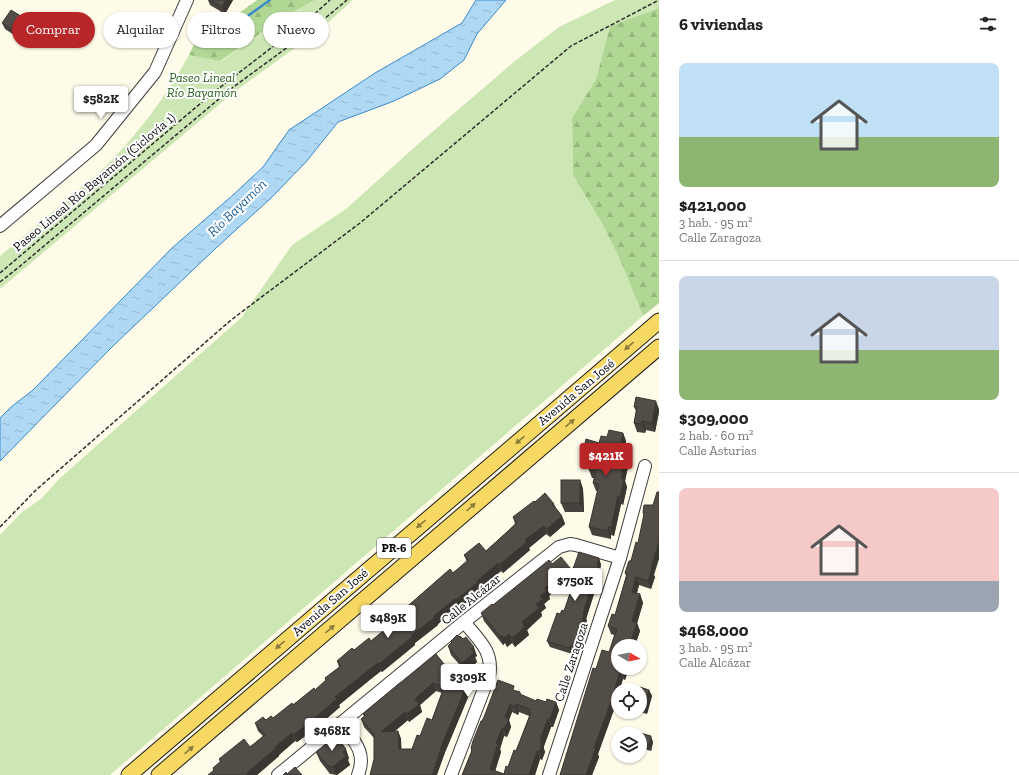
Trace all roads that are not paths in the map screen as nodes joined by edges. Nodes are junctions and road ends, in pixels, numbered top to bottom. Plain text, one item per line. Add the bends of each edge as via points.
1 (187, 0) edge
2 (0, 226) edge
3 (659, 321) edge
4 (659, 347) edge
5 (645, 466) dead end
6 (620, 558) junction
7 (464, 622) junction
8 (341, 723) junction
9 (129, 775) edge
10 (159, 775) edge
11 (278, 775) edge
12 (358, 775) edge
13 (451, 775) edge
14 (549, 775) edge

1 - 2 street via 154,72 96,145
3 -> 9 main road, Avenida San José / PR-6
10 -> 4 main road, Avenida San José / PR-6
5 - 6 street, Calle Zaragoza
6 - 7 street, Calle Alcázar via 576,545 559,547
6 - 14 street, Calle Zaragoza
7 - 8 street, Calle Alcázar
7 - 13 street via 486,648 491,670
8 - 11 street, Calle Alcázar
8 - 12 street via 360,751

